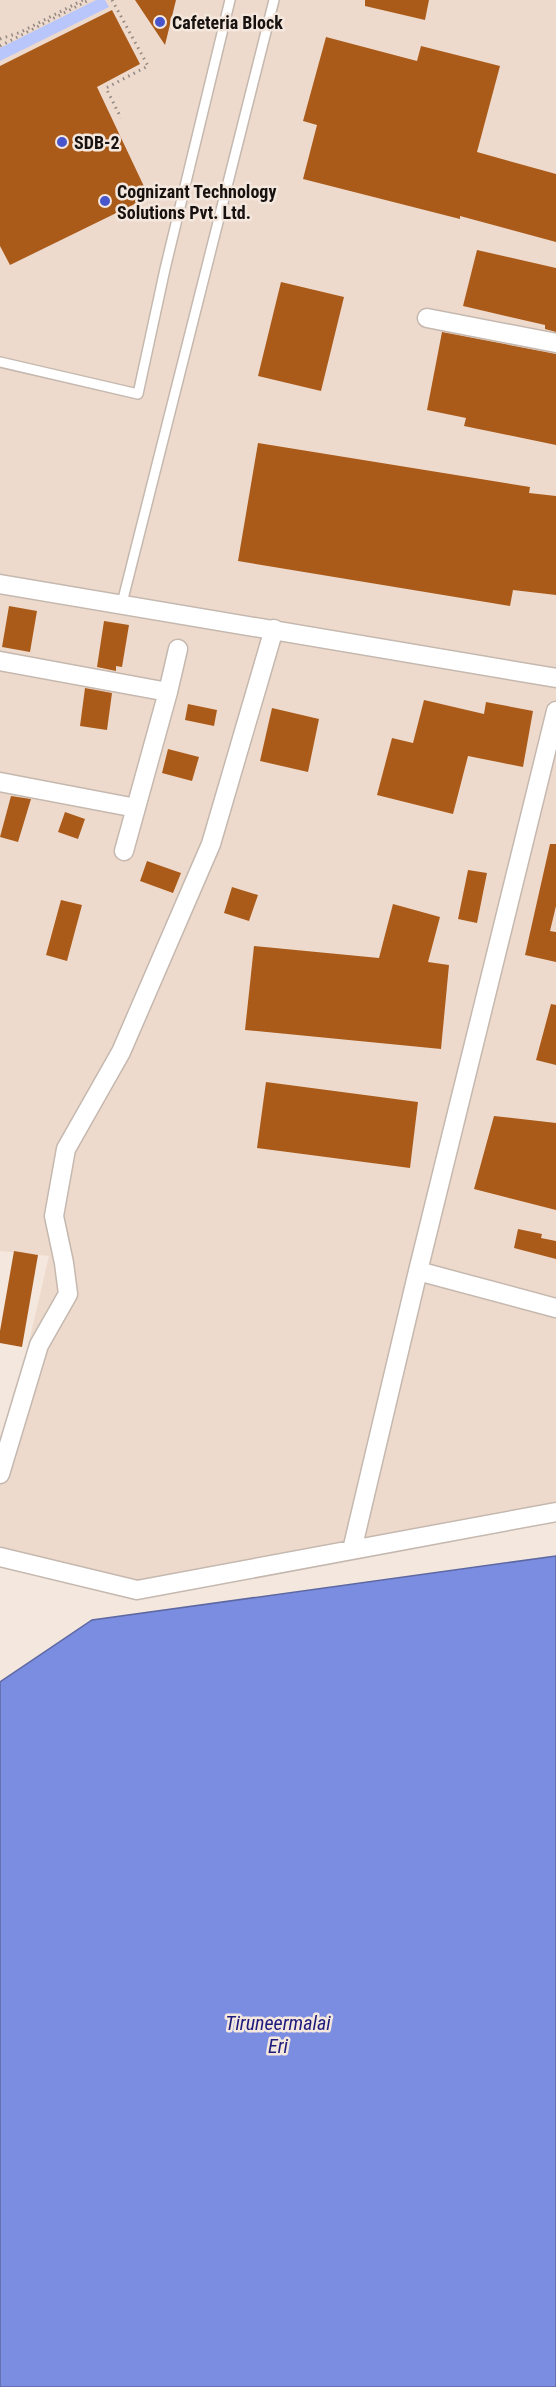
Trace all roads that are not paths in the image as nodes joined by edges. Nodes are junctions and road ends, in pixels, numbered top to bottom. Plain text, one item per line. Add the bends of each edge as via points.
1 (230, 0) edge
2 (274, 0) edge
3 (427, 318) dead end
4 (556, 343) edge
5 (0, 362) edge
6 (0, 584) edge
7 (122, 603) junction
8 (274, 629) junction
9 (178, 649) dead end
10 (0, 661) edge
11 (556, 678) edge
12 (168, 692) junction
13 (556, 711) edge
14 (0, 782) edge
15 (136, 808) junction
16 (124, 851) dead end
17 (418, 1271) junction
18 (556, 1308) edge
19 (0, 1474) edge
20 (556, 1512) edge
21 (352, 1550) junction
22 (0, 1557) edge

1 - 5 lane via 138,394
2 - 7 lane
3 - 4 street
6 - 7 street
7 - 8 street
8 - 11 street
8 - 19 street via 211,844 121,1052 66,1149 54,1216 68,1294 39,1345
9 - 12 street
10 - 12 street
12 - 15 street
13 - 17 street
14 - 15 street
15 - 16 street
17 - 18 street
17 - 21 street
20 - 21 street
21 - 22 street via 137,1590

